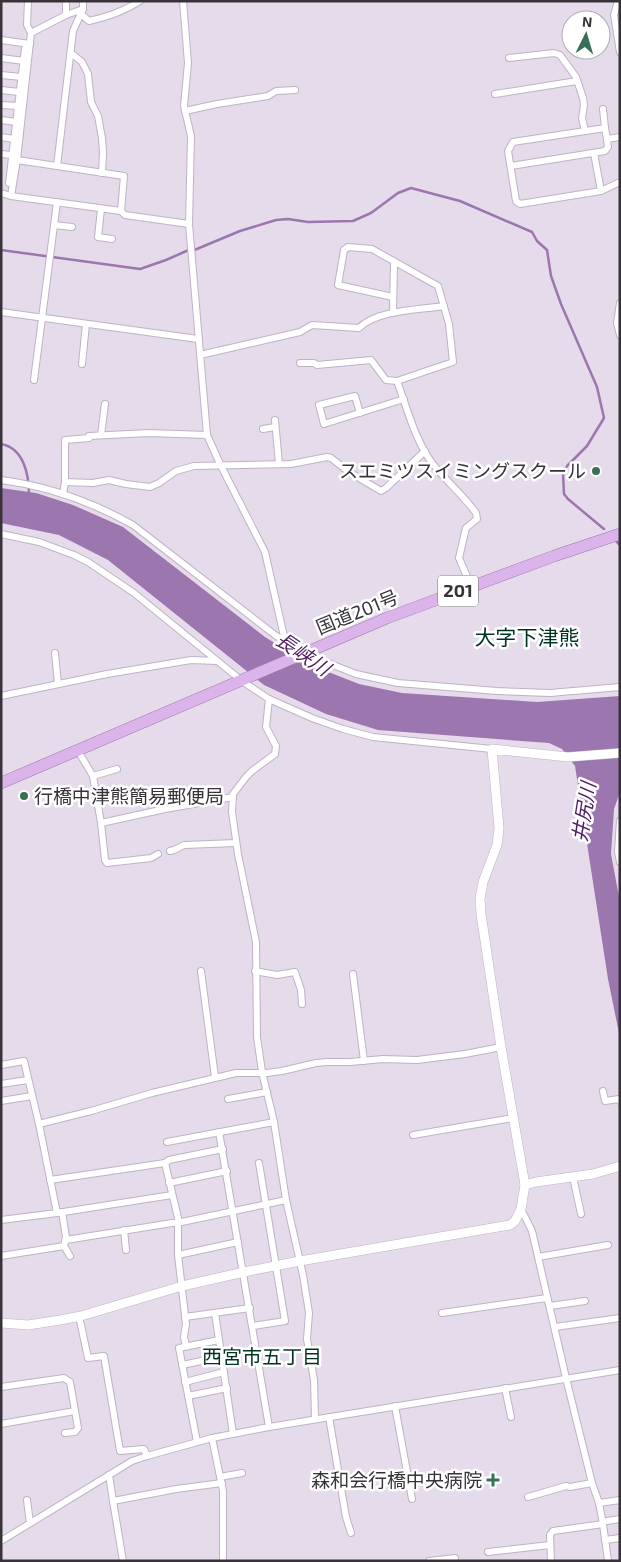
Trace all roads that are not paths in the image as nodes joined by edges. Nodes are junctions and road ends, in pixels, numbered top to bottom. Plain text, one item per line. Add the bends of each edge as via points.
1 (28, 1) edge
2 (66, 1) edge
3 (83, 1) edge
4 (140, 1) edge
5 (183, 1) edge
6 (618, 1) edge
7 (81, 11) junction
8 (66, 15) junction
9 (31, 33) junction
10 (1, 40) edge
11 (28, 46) junction
12 (620, 52) edge
13 (71, 53) junction
14 (1, 58) edge
15 (509, 58) dead end
16 (24, 60) junction
17 (1, 74) edge
18 (22, 77) junction
19 (577, 82) junction
20 (1, 90) edge
21 (295, 90) dead end
22 (20, 92) junction
23 (495, 94) dead end
24 (1, 105) edge
25 (18, 106) junction
26 (603, 109) dead end
27 (185, 111) junction
28 (1, 120) edge
29 (16, 122) junction
30 (605, 128) junction
31 (585, 131) junction
32 (1, 137) edge
33 (620, 137) edge
34 (14, 139) junction
35 (607, 139) junction
36 (594, 153) junction
37 (1, 154) edge
38 (14, 158) junction
39 (57, 166) junction
40 (511, 166) junction
41 (1, 170) edge
42 (10, 171) junction
43 (102, 173) junction
44 (620, 182) edge
45 (8, 184) dead end
46 (601, 192) junction
47 (1, 193) edge
48 (11, 196) junction
49 (57, 202) junction
50 (101, 209) junction
51 (121, 211) junction
52 (189, 224) junction
53 (54, 225) junction
54 (72, 227) dead end
55 (112, 239) dead end
56 (394, 263) junction
57 (392, 297) junction
58 (620, 304) edge
59 (444, 306) junction
60 (1, 312) edge
61 (393, 313) junction
62 (619, 314) edge
63 (41, 318) junction
64 (86, 324) junction
65 (620, 335) edge
66 (198, 339) junction
67 (200, 355) junction
68 (27, 359) dead end
69 (36, 360) junction
70 (82, 364) dead end
71 (300, 364) dead end
72 (34, 380) dead end
73 (397, 381) junction
74 (404, 399) junction
75 (105, 404) dead end
76 (360, 413) junction
77 (263, 429) dead end
78 (101, 435) junction
79 (207, 435) junction
80 (425, 451) junction
81 (279, 464) junction
82 (221, 466) junction
83 (1, 480) edge
84 (65, 482) junction
85 (64, 494) junction
86 (1, 534) edge
87 (620, 534) edge
88 (471, 586) junction
89 (285, 641) junction
90 (55, 653) dead end
91 (301, 654) junction
92 (217, 660) junction
93 (244, 680) junction
94 (58, 684) junction
95 (620, 688) edge
96 (1, 696) edge
97 (269, 699) junction
98 (492, 748) junction
99 (78, 751) junction
100 (620, 754) edge
101 (117, 769) dead end
102 (94, 776) junction
103 (1, 783) edge
104 (233, 797) junction
105 (620, 821) edge
106 (101, 823) junction
107 (236, 843) junction
108 (170, 850) dead end
109 (158, 854) dead end
110 (620, 862) edge
111 (201, 971) dead end
112 (256, 971) junction
113 (353, 974) dead end
114 (302, 1004) dead end
115 (501, 1047) junction
116 (364, 1061) junction
117 (1, 1065) edge
118 (262, 1072) junction
119 (215, 1077) junction
120 (28, 1080) junction
121 (1, 1084) edge
122 (603, 1091) dead end
123 (268, 1092) junction
124 (32, 1096) junction
125 (228, 1099) dead end
126 (1, 1101) edge
127 (620, 1101) edge
128 (513, 1118) junction
129 (274, 1122) junction
130 (39, 1124) junction
131 (220, 1132) junction
132 (413, 1135) dead end
133 (167, 1142) dead end
134 (223, 1149) junction
135 (165, 1163) junction
136 (259, 1163) dead end
137 (620, 1166) edge
138 (227, 1171) junction
139 (573, 1177) junction
140 (50, 1180) junction
141 (169, 1183) junction
142 (525, 1185) junction
143 (172, 1195) junction
144 (286, 1200) junction
145 (266, 1204) junction
146 (521, 1209) junction
147 (233, 1211) junction
148 (59, 1213) junction
149 (581, 1214) dead end
150 (1, 1220) edge
151 (177, 1223) junction
152 (124, 1230) junction
153 (238, 1242) junction
154 (65, 1243) junction
155 (608, 1245) dead end
156 (126, 1250) dead end
157 (178, 1255) junction
158 (1, 1256) edge
159 (70, 1256) dead end
160 (538, 1257) junction
161 (300, 1261) junction
162 (277, 1265) junction
163 (244, 1272) junction
164 (182, 1286) junction
165 (547, 1298) junction
166 (585, 1301) dead end
167 (550, 1306) junction
168 (250, 1308) junction
169 (215, 1313) junction
170 (442, 1313) dead end
171 (79, 1316) junction
172 (185, 1317) junction
173 (620, 1318) edge
174 (1, 1323) edge
175 (253, 1326) junction
176 (555, 1328) junction
177 (219, 1340) junction
178 (186, 1346) junction
179 (222, 1357) junction
180 (182, 1365) junction
181 (620, 1370) edge
182 (224, 1372) junction
183 (566, 1378) junction
184 (185, 1382) junction
185 (1, 1387) edge
186 (227, 1388) junction
187 (505, 1388) junction
188 (188, 1396) junction
189 (395, 1406) junction
190 (75, 1411) junction
191 (329, 1417) junction
192 (511, 1417) dead end
193 (315, 1419) junction
194 (1, 1424) edge
195 (269, 1427) junction
196 (65, 1433) dead end
197 (234, 1434) junction
198 (212, 1438) junction
199 (197, 1442) junction
200 (147, 1456) junction
201 (242, 1471) dead end
202 (109, 1475) junction
203 (221, 1480) junction
204 (592, 1483) junction
205 (528, 1497) dead end
206 (412, 1499) dead end
207 (27, 1500) dead end
208 (113, 1500) junction
209 (620, 1500) edge
210 (599, 1503) junction
211 (620, 1519) edge
212 (605, 1522) junction
213 (30, 1523) junction
214 (351, 1532) dead end
215 (620, 1538) edge
216 (606, 1540) junction
217 (1, 1541) edge
218 (550, 1546) junction
219 (488, 1552) dead end
220 (455, 1558) dead end
221 (123, 1561) edge
222 (223, 1561) edge
223 (429, 1561) edge
224 (551, 1561) edge
225 (608, 1561) edge

1 - 9 street via 27,25
2 - 8 street
3 - 7 street
4 - 7 street via 107,17 89,21
5 - 27 street via 188,63
6 - 12 street via 614,15
7 - 8 street
7 - 13 street via 73,31
8 - 9 street
9 - 11 street
10 - 11 street
11 - 16 street
11 - 38 street
13 - 39 street
13 - 43 street via 82,62 88,74 91,102 99,121
14 - 16 street
15 - 19 street via 560,55
16 - 18 street
17 - 18 street
18 - 22 street
19 - 23 street
19 - 31 street via 584,105
20 - 22 street
21 - 27 street via 276,91 268,96
22 - 25 street
24 - 25 street
25 - 29 street
26 - 30 street
27 - 52 street via 190,136
28 - 29 street
29 - 34 street
30 - 31 street
30 - 35 street
31 - 40 street via 513,142 508,151
32 - 34 street
33 - 35 street
34 - 38 street
35 - 36 street via 605,151
36 - 40 street
36 - 46 street
37 - 38 street
38 - 39 street
38 - 42 street
38 - 48 street
39 - 43 street
40 - 46 street via 516,201 520,204
41 - 42 street
42 - 45 street
43 - 51 street via 124,176
44 - 46 street
47 - 48 street
48 - 49 street
49 - 50 street
49 - 53 street
50 - 51 street
50 - 55 street via 98,237
51 - 52 street via 125,215
52 - 66 street
53 - 54 street
53 - 63 street
56 - 57 street
56 - 57 street via 372,249 348,247 344,250 338,285
56 - 59 street via 438,286
57 - 61 street
58 - 62 street
59 - 61 street
59 - 73 street via 453,362
60 - 63 street
61 - 67 street via 364,322 359,328 312,325 300,332
62 - 65 street
63 - 64 street
63 - 69 street
64 - 66 street
64 - 70 street
66 - 67 street
67 - 79 street
68 - 69 street
69 - 72 street
71 - 73 street via 372,360 386,380
73 - 74 street
74 - 76 street
74 - 80 street
75 - 78 street
76 - 76 street via 355,396 318,405 324,424
77 - 81 street via 275,424
78 - 79 street
78 - 84 street via 65,440
79 - 82 street
80 - 81 street via 381,491 331,458
80 - 88 street via 476,513 477,519 466,528 459,558
81 - 82 street
82 - 84 street via 185,468 150,486 109,480
82 - 89 street via 265,552
83 - 85 street
84 - 85 street
85 - 89 street via 133,525
86 - 92 street via 47,545 88,562 134,593
87 - 88 highway, 国道201号 / 201
88 - 91 highway, 国道201号 / 201
89 - 91 street
90 - 94 street
91 - 93 highway, 国道201号 / 201
91 - 95 street via 356,674 398,683 550,693
92 - 93 street
92 - 94 street via 192,660
93 - 97 street
93 - 99 highway, 国道201号 / 201
94 - 96 street
97 - 98 street via 343,730 372,737
97 - 104 street via 266,727 276,746 275,754 252,771
98 - 100 street via 568,757
98 - 115 street via 499,828 497,845 480,898
99 - 102 street
99 - 103 highway, 国道201号 / 201
101 - 102 street
102 - 106 street
104 - 106 street
104 - 107 street
105 - 110 street
106 - 109 street via 107,863 151,858
107 - 108 street via 184,845
107 - 112 street via 254,928
111 - 119 street
112 - 114 street via 277,975 295,972
112 - 118 street via 256,1037
113 - 116 street
115 - 116 street via 417,1060
115 - 128 street
116 - 118 street via 316,1063 282,1072
117 - 120 street via 24,1061
118 - 119 street via 236,1072
118 - 123 street
119 - 130 street
120 - 121 street
120 - 124 street
122 - 127 street via 605,1101
123 - 125 street
123 - 129 street
124 - 126 street
124 - 130 street
128 - 132 street
128 - 142 street
129 - 131 street
129 - 144 street
130 - 140 street
131 - 133 street
131 - 134 street
134 - 135 street
134 - 138 street
135 - 140 street
135 - 141 street
136 - 145 street
137 - 139 street
138 - 141 street
138 - 147 street
139 - 142 street
139 - 149 street
140 - 148 street
141 - 143 street
142 - 146 street
143 - 148 street
143 - 151 street
144 - 145 street
144 - 161 street
145 - 147 street
145 - 162 street
146 - 160 street via 532,1231
146 - 161 street via 515,1221 504,1227
147 - 151 street
147 - 153 street
148 - 150 street
148 - 154 street
151 - 152 street
151 - 157 street
152 - 154 street
152 - 156 street
153 - 157 street
153 - 163 street
154 - 158 street
154 - 159 street
155 - 160 street
157 - 164 street
160 - 165 street
161 - 162 street
161 - 193 street via 309,1313 306,1339 314,1380
162 - 163 street
162 - 175 street via 285,1321
163 - 164 street
163 - 168 street
164 - 171 street
164 - 172 street
165 - 167 street
165 - 170 street
166 - 167 street
167 - 176 street
168 - 169 street
168 - 175 street
169 - 172 street
169 - 177 street
171 - 174 street via 28,1325
171 - 200 street via 88,1358 104,1356 120,1451 144,1449
172 - 178 street
173 - 176 street
175 - 195 street
176 - 183 street
177 - 178 street
177 - 179 street
178 - 180 street via 179,1348
179 - 180 street
179 - 182 street
180 - 184 street
181 - 183 street
182 - 184 street
182 - 186 street
183 - 187 street
183 - 204 street
184 - 188 street
185 - 190 street via 64,1378 70,1382
186 - 188 street
186 - 197 street
187 - 189 street
187 - 192 street
188 - 199 street
189 - 191 street
189 - 206 street
190 - 194 street
190 - 196 street via 78,1428
191 - 193 street
191 - 214 street
193 - 195 street
195 - 197 street
197 - 198 street
198 - 199 street
198 - 203 street
199 - 200 street
200 - 202 street
201 - 203 street
202 - 208 street
202 - 213 street
203 - 208 street
203 - 222 street
204 - 205 street via 566,1486
204 - 210 street
207 - 213 street
208 - 221 street
209 - 210 street
210 - 212 street
211 - 212 street
212 - 216 street
212 - 218 street via 553,1531
213 - 217 street
215 - 216 street
216 - 225 street
218 - 219 street
218 - 224 street
220 - 223 street

